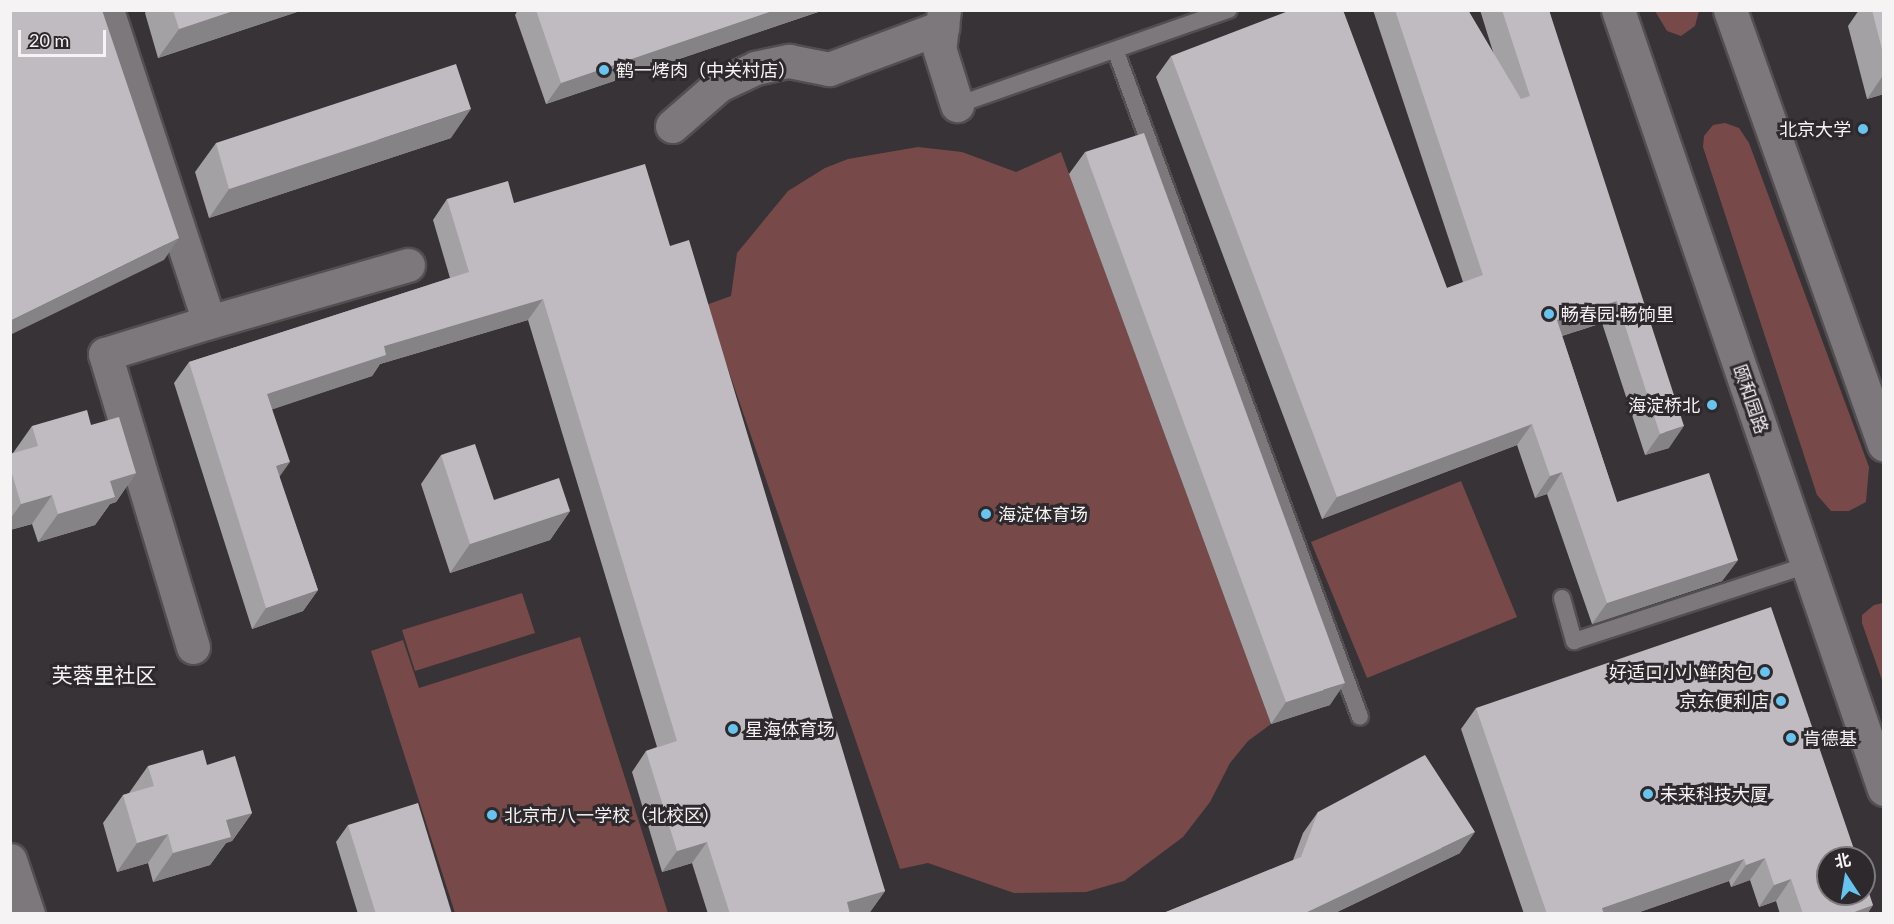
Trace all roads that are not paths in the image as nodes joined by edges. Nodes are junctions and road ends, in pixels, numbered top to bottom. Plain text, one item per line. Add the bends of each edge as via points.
1 (107, 10) edge
2 (1229, 10) edge
3 (1618, 10) edge
4 (1730, 10) edge
5 (943, 19) edge
6 (1116, 52) junction
7 (957, 105) joint
8 (672, 126) dead end
9 (408, 265) dead end
10 (209, 322) junction
11 (1884, 444) edge
12 (1808, 565) junction
13 (1562, 598) dead end
14 (193, 647) dead end
15 (1360, 717) dead end
16 (1884, 789) edge
17 (10, 860) edge
18 (28, 914) edge

1 - 10 street
2 - 6 lane
3 - 12 street, 颐和园路
4 - 11 street
5 - 7 street via 939,48
5 - 8 street via 828,69 789,61 755,68 719,85
6 - 7 lane
6 - 15 lane
9 - 10 street
10 - 14 street via 105,354
12 - 13 lane via 1574,641
12 - 16 street, 颐和园路
17 - 18 street

